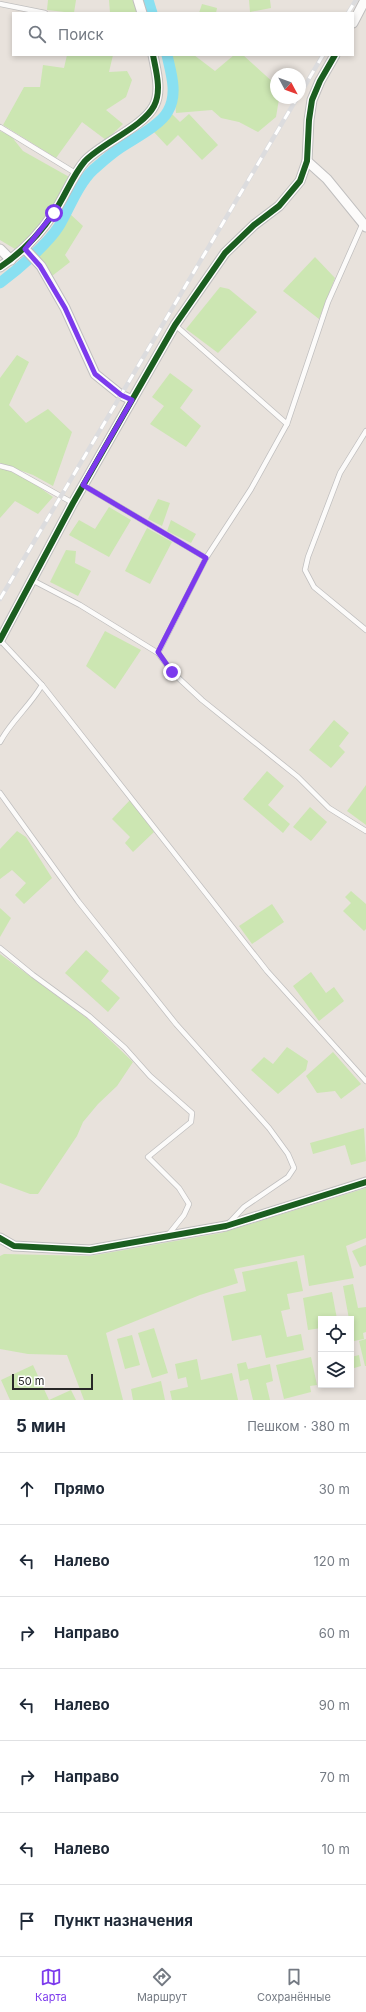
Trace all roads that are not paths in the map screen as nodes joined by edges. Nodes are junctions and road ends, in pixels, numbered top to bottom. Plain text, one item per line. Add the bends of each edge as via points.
1 (138, 0) edge
2 (365, 0) edge
3 (0, 4) edge
4 (40, 12) edge
5 (142, 12) edge
6 (354, 21) edge
7 (153, 56) edge
8 (334, 56) edge
9 (0, 127) edge
10 (307, 161) junction
11 (76, 174) junction
12 (364, 225) edge
13 (25, 249) junction
14 (0, 250) edge
15 (11, 260) junction
16 (0, 267) edge
17 (175, 325) junction
18 (132, 400) junction
19 (287, 424) junction
20 (366, 431) edge
21 (0, 466) edge
22 (83, 485) junction
23 (73, 503) junction
24 (206, 558) junction
25 (32, 580) junction
26 (366, 630) edge
27 (0, 640) edge
28 (158, 652) junction
29 (42, 685) junction
30 (0, 742) edge
31 (0, 793) edge
32 (366, 831) edge
33 (0, 948) edge
34 (366, 1081) edge
35 (366, 1182) edge
36 (226, 1226) junction
37 (167, 1236) junction
38 (0, 1238) edge

1 - 5 street
2 - 6 street
3 - 4 lane
7 - 11 street via 158,89 154,106 128,130 85,161
8 - 10 street via 312,100
9 - 11 lane
10 - 12 street via 327,179
10 - 17 street via 300,181 289,196 225,253
11 - 13 street via 54,213
12 - 19 lane via 328,302
13 - 15 street
13 - 18 street via 40,266 65,308 95,374 121,395
14 - 15 street
15 - 16 street
17 - 18 street
17 - 19 lane
18 - 22 street
19 - 24 lane via 251,489
20 - 26 lane via 340,473 305,570 314,587
21 - 23 lane via 12,469
22 - 23 street
22 - 24 lane
23 - 25 street
24 - 28 lane
25 - 27 street
25 - 28 lane via 80,605
27 - 29 lane
28 - 32 lane via 172,672 202,700 298,777 329,808
29 - 30 lane
29 - 34 lane via 267,971
31 - 36 lane via 78,901 176,1024 269,1128 288,1154 294,1168 288,1177 244,1207
33 - 37 lane via 89,1016 192,1113 191,1122 148,1157 179,1188 189,1204 184,1215
35 - 36 street
36 - 37 street
37 - 38 street via 90,1250 14,1246

